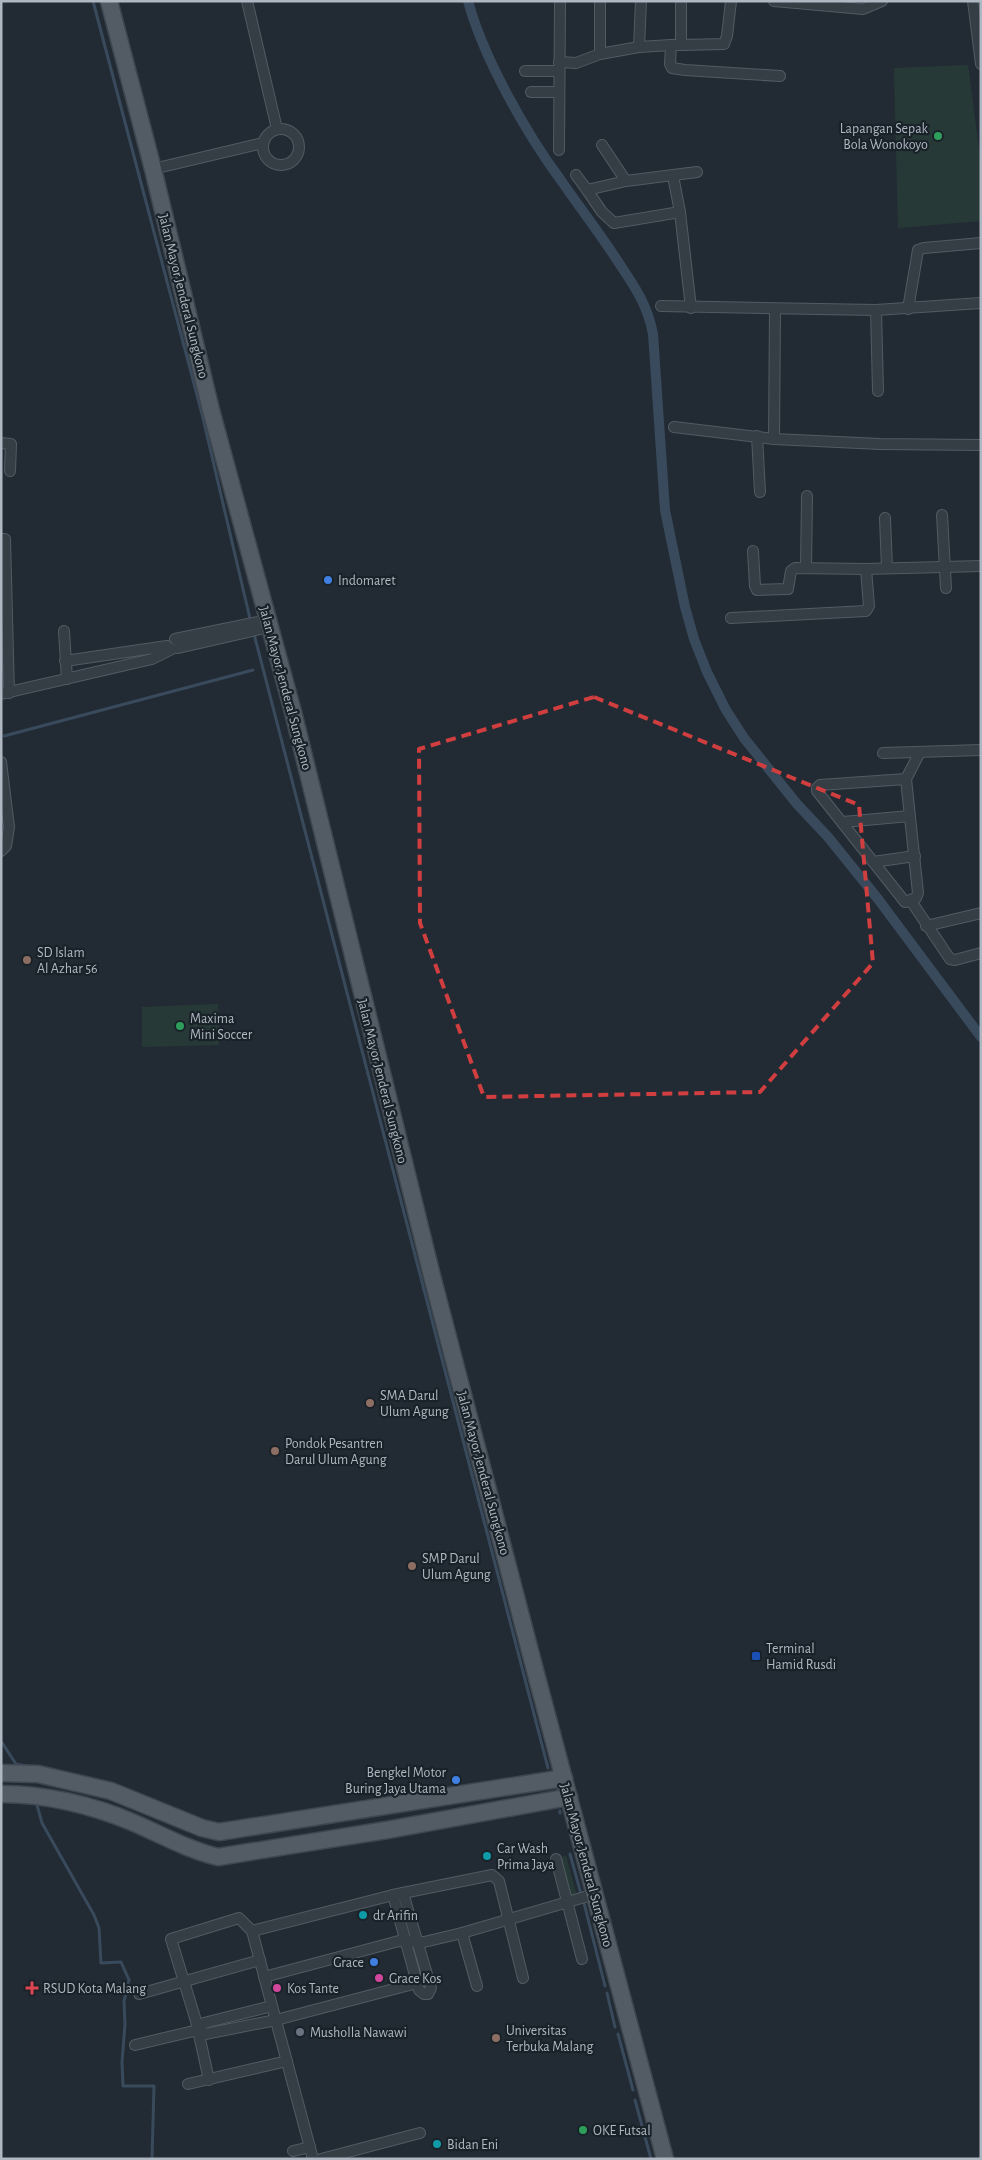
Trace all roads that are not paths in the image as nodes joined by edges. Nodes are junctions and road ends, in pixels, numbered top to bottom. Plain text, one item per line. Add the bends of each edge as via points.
1 (110, 1) edge
2 (247, 1) edge
3 (560, 1) edge
4 (600, 1) edge
5 (641, 1) edge
6 (681, 1) edge
7 (731, 1) edge
8 (774, 1) edge
9 (882, 1) edge
10 (976, 3) edge
11 (828, 4) edge
12 (676, 45) junction
13 (639, 47) junction
14 (600, 54) junction
15 (981, 64) edge
16 (559, 67) junction
17 (525, 71) dead end
18 (780, 76) dead end
19 (531, 92) dead end
20 (558, 92) junction
21 (278, 129) junction
22 (263, 143) junction
23 (602, 146) dead end
24 (559, 150) dead end
25 (153, 169) junction
26 (698, 172) dead end
27 (576, 175) dead end
28 (673, 176) junction
29 (626, 181) junction
30 (587, 190) junction
31 (680, 212) junction
32 (981, 243) edge
33 (981, 303) edge
34 (661, 306) dead end
35 (691, 308) junction
36 (775, 309) junction
37 (908, 309) junction
38 (876, 310) junction
39 (878, 391) dead end
40 (674, 427) dead end
41 (758, 436) junction
42 (774, 439) junction
43 (1, 442) edge
44 (981, 445) edge
45 (10, 471) dead end
46 (760, 492) dead end
47 (807, 496) dead end
48 (942, 516) dead end
49 (885, 518) dead end
50 (1, 539) edge
51 (753, 552) dead end
52 (945, 566) junction
53 (981, 566) edge
54 (806, 568) junction
55 (887, 568) junction
56 (866, 569) junction
57 (946, 588) dead end
58 (731, 618) dead end
59 (257, 626) junction
60 (64, 631) dead end
61 (174, 646) junction
62 (65, 661) junction
63 (67, 679) junction
64 (5, 693) edge
65 (981, 750) edge
66 (920, 752) junction
67 (882, 753) dead end
68 (1, 762) edge
69 (906, 779) junction
70 (910, 816) junction
71 (843, 822) junction
72 (1, 851) edge
73 (915, 856) junction
74 (874, 862) junction
75 (911, 902) junction
76 (981, 913) edge
77 (926, 926) junction
78 (981, 953) edge
79 (1, 1773) edge
80 (564, 1778) junction
81 (111, 1790) junction
82 (1, 1794) edge
83 (569, 1797) junction
84 (106, 1812) junction
85 (556, 1859) dead end
86 (404, 1893) junction
87 (595, 1894) junction
88 (393, 1895) junction
89 (568, 1903) junction
90 (508, 1920) junction
91 (252, 1931) junction
92 (462, 1933) junction
93 (406, 1941) junction
94 (417, 1942) junction
95 (582, 1959) dead end
96 (260, 1960) junction
97 (264, 1977) junction
98 (524, 1978) dead end
99 (184, 1982) junction
100 (417, 1982) junction
101 (477, 1986) dead end
102 (139, 1994) dead end
103 (272, 2006) junction
104 (276, 2020) junction
105 (198, 2030) junction
106 (135, 2045) dead end
107 (287, 2062) junction
108 (209, 2080) junction
109 (188, 2084) dead end
110 (420, 2133) dead end
111 (310, 2147) junction
112 (293, 2151) dead end
113 (313, 2159) edge
114 (321, 2159) edge
115 (665, 2159) edge

1 - 25 main road, Jalan Mayor Jenderal Sungkono
2 - 21 street
3 - 16 street
4 - 14 street
5 - 13 street
6 - 12 street
7 - 12 street via 724,44
8 - 11 street
9 - 11 street via 863,8
10 - 15 street
12 - 13 street
12 - 18 street via 670,64 675,70
13 - 14 street
14 - 16 street
16 - 17 street
16 - 20 street
19 - 20 street
20 - 24 street
21 - 22 street via 268,134
21 - 22 street via 292,132 297,138 298,154 293,161 276,165 268,160
22 - 25 street
23 - 29 street
25 - 59 main road, Jalan Mayor Jenderal Sungkono via 211,410
26 - 28 street
27 - 30 street
28 - 29 street
28 - 31 street
29 - 30 street
30 - 31 street via 614,224
31 - 35 street
32 - 37 street via 918,250
33 - 37 street
34 - 35 street
35 - 36 street
36 - 38 street
36 - 42 street
37 - 38 street
38 - 39 street
40 - 41 street
41 - 42 street
41 - 46 street
42 - 44 street
43 - 45 street via 11,444
47 - 54 street
48 - 52 street
49 - 55 street
50 - 64 street via 5,539
51 - 54 street via 757,590 788,589 792,570
52 - 53 street
52 - 55 street
52 - 57 street
54 - 56 street
55 - 56 street
56 - 58 street via 869,606 866,611
59 - 61 street
59 - 80 main road, Jalan Mayor Jenderal Sungkono via 304,757 396,1136
60 - 62 street
61 - 62 street
61 - 63 street via 152,659
62 - 63 street
63 - 64 street
65 - 66 street
66 - 67 street
66 - 69 street
68 - 72 street via 8,827 6,846
69 - 70 street
69 - 71 street via 820,785 817,791
70 - 71 street
70 - 73 street
71 - 74 street
73 - 74 street
73 - 75 street via 918,893
74 - 75 street via 905,902
75 - 77 street
76 - 77 street
77 - 78 street via 950,959
79 - 81 main road via 38,1774
80 - 81 main road via 219,1832
80 - 83 main road, Jalan Mayor Jenderal Sungkono
81 - 84 main road
82 - 84 main road via 59,1800
83 - 84 main road via 224,1856 194,1850
83 - 87 main road, Jalan Mayor Jenderal Sungkono
85 - 89 street
86 - 88 street
86 - 90 street via 492,1876 499,1881
86 - 94 street
87 - 89 street
87 - 115 main road, Jalan Mayor Jenderal Sungkono
88 - 91 street
88 - 93 street
89 - 90 street
89 - 95 street
90 - 92 street
90 - 98 street
91 - 96 street
91 - 99 street via 237,1917 172,1937
92 - 94 street
92 - 101 street
93 - 94 street
93 - 97 street
93 - 100 street
94 - 100 street via 430,1992 422,1993
96 - 97 street
96 - 99 street
97 - 103 street
99 - 102 street
99 - 105 street
100 - 104 street
103 - 104 street
103 - 105 street via 204,2023
104 - 105 street via 206,2034
104 - 107 street
105 - 106 street
105 - 108 street
107 - 108 street
107 - 111 street
108 - 109 street
110 - 114 street
111 - 112 street
111 - 113 street

